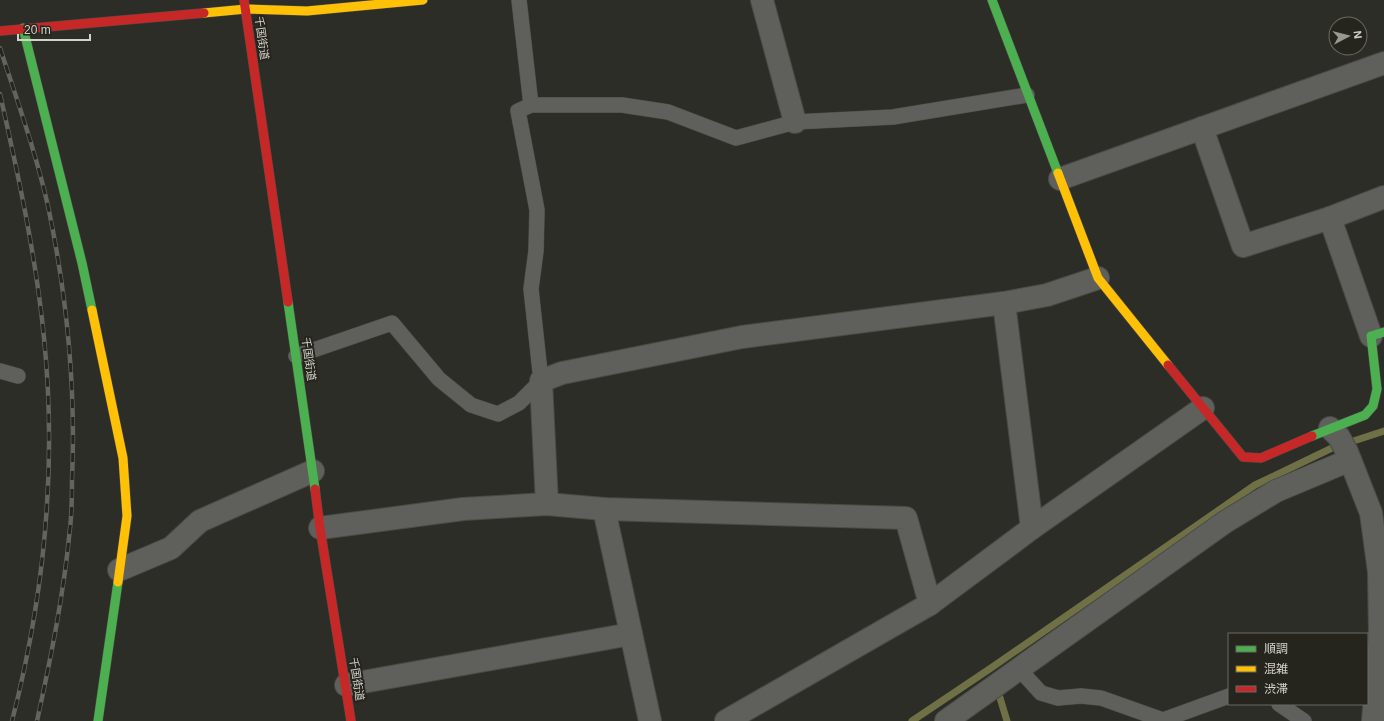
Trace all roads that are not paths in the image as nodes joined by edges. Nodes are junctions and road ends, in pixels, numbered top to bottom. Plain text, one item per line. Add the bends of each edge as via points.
1 (423, 0) edge
2 (519, 0) edge
3 (762, 0) edge
4 (992, 0) edge
5 (245, 4) edge
6 (23, 28) junction
7 (0, 31) edge
8 (1384, 63) edge
9 (1027, 94) junction
10 (531, 105) junction
11 (796, 122) junction
12 (1202, 128) junction
13 (1060, 179) junction
14 (1384, 198) edge
15 (1330, 218) junction
16 (1098, 278) junction
17 (1004, 303) junction
18 (1378, 334) edge
19 (296, 356) junction
20 (0, 371) edge
21 (18, 376) dead end
22 (540, 381) junction
23 (1203, 408) junction
24 (1341, 444) junction
25 (313, 471) junction
26 (547, 504) junction
27 (604, 509) junction
28 (320, 528) junction
29 (1032, 528) junction
30 (119, 570) junction
31 (930, 604) junction
32 (631, 634) junction
33 (1019, 669) junction
34 (346, 685) junction
35 (1228, 696) edge
36 (1280, 705) edge
37 (98, 721) edge
38 (351, 721) edge
39 (650, 721) edge
40 (726, 721) edge
41 (946, 721) edge
42 (1304, 721) edge
43 (1373, 721) edge

1 - 5 street via 306,11
2 - 10 lane
3 - 11 street
4 - 9 street
5 - 6 street
5 - 19 street, 千国街道
6 - 7 street
6 - 30 street via 82,264 123,458 127,516
8 - 12 street
9 - 11 lane via 893,118
9 - 13 street
10 - 11 lane via 637,107 668,112 736,138
10 - 22 lane via 518,111 537,210 536,251 530,289
12 - 13 street
12 - 15 street via 1243,246
13 - 16 street
14 - 15 street
15 - 18 street
16 - 17 street via 1046,295
16 - 23 street
17 - 22 street via 742,337 562,373
17 - 29 street
18 - 24 street via 1372,353 1377,388 1373,406
19 - 22 lane via 392,323 439,379 471,405 498,414 519,403
19 - 25 street, 千国街道
20 - 21 lane
22 - 26 street
23 - 24 street via 1243,457 1261,458
23 - 29 street
24 - 33 street via 1276,491 1225,522
24 - 43 street via 1371,513 1379,572 1380,637
25 - 28 street, 千国街道
25 - 30 street via 200,521 171,548
26 - 27 street
26 - 28 street via 463,509
27 - 31 street via 906,518
27 - 32 street
28 - 34 street, 千国街道
29 - 31 street
30 - 37 street
31 - 40 street
32 - 34 street
32 - 39 street
33 - 35 lane via 1041,693 1058,698 1101,698 1163,720
33 - 41 street
34 - 38 street, 千国街道
36 - 42 lane

